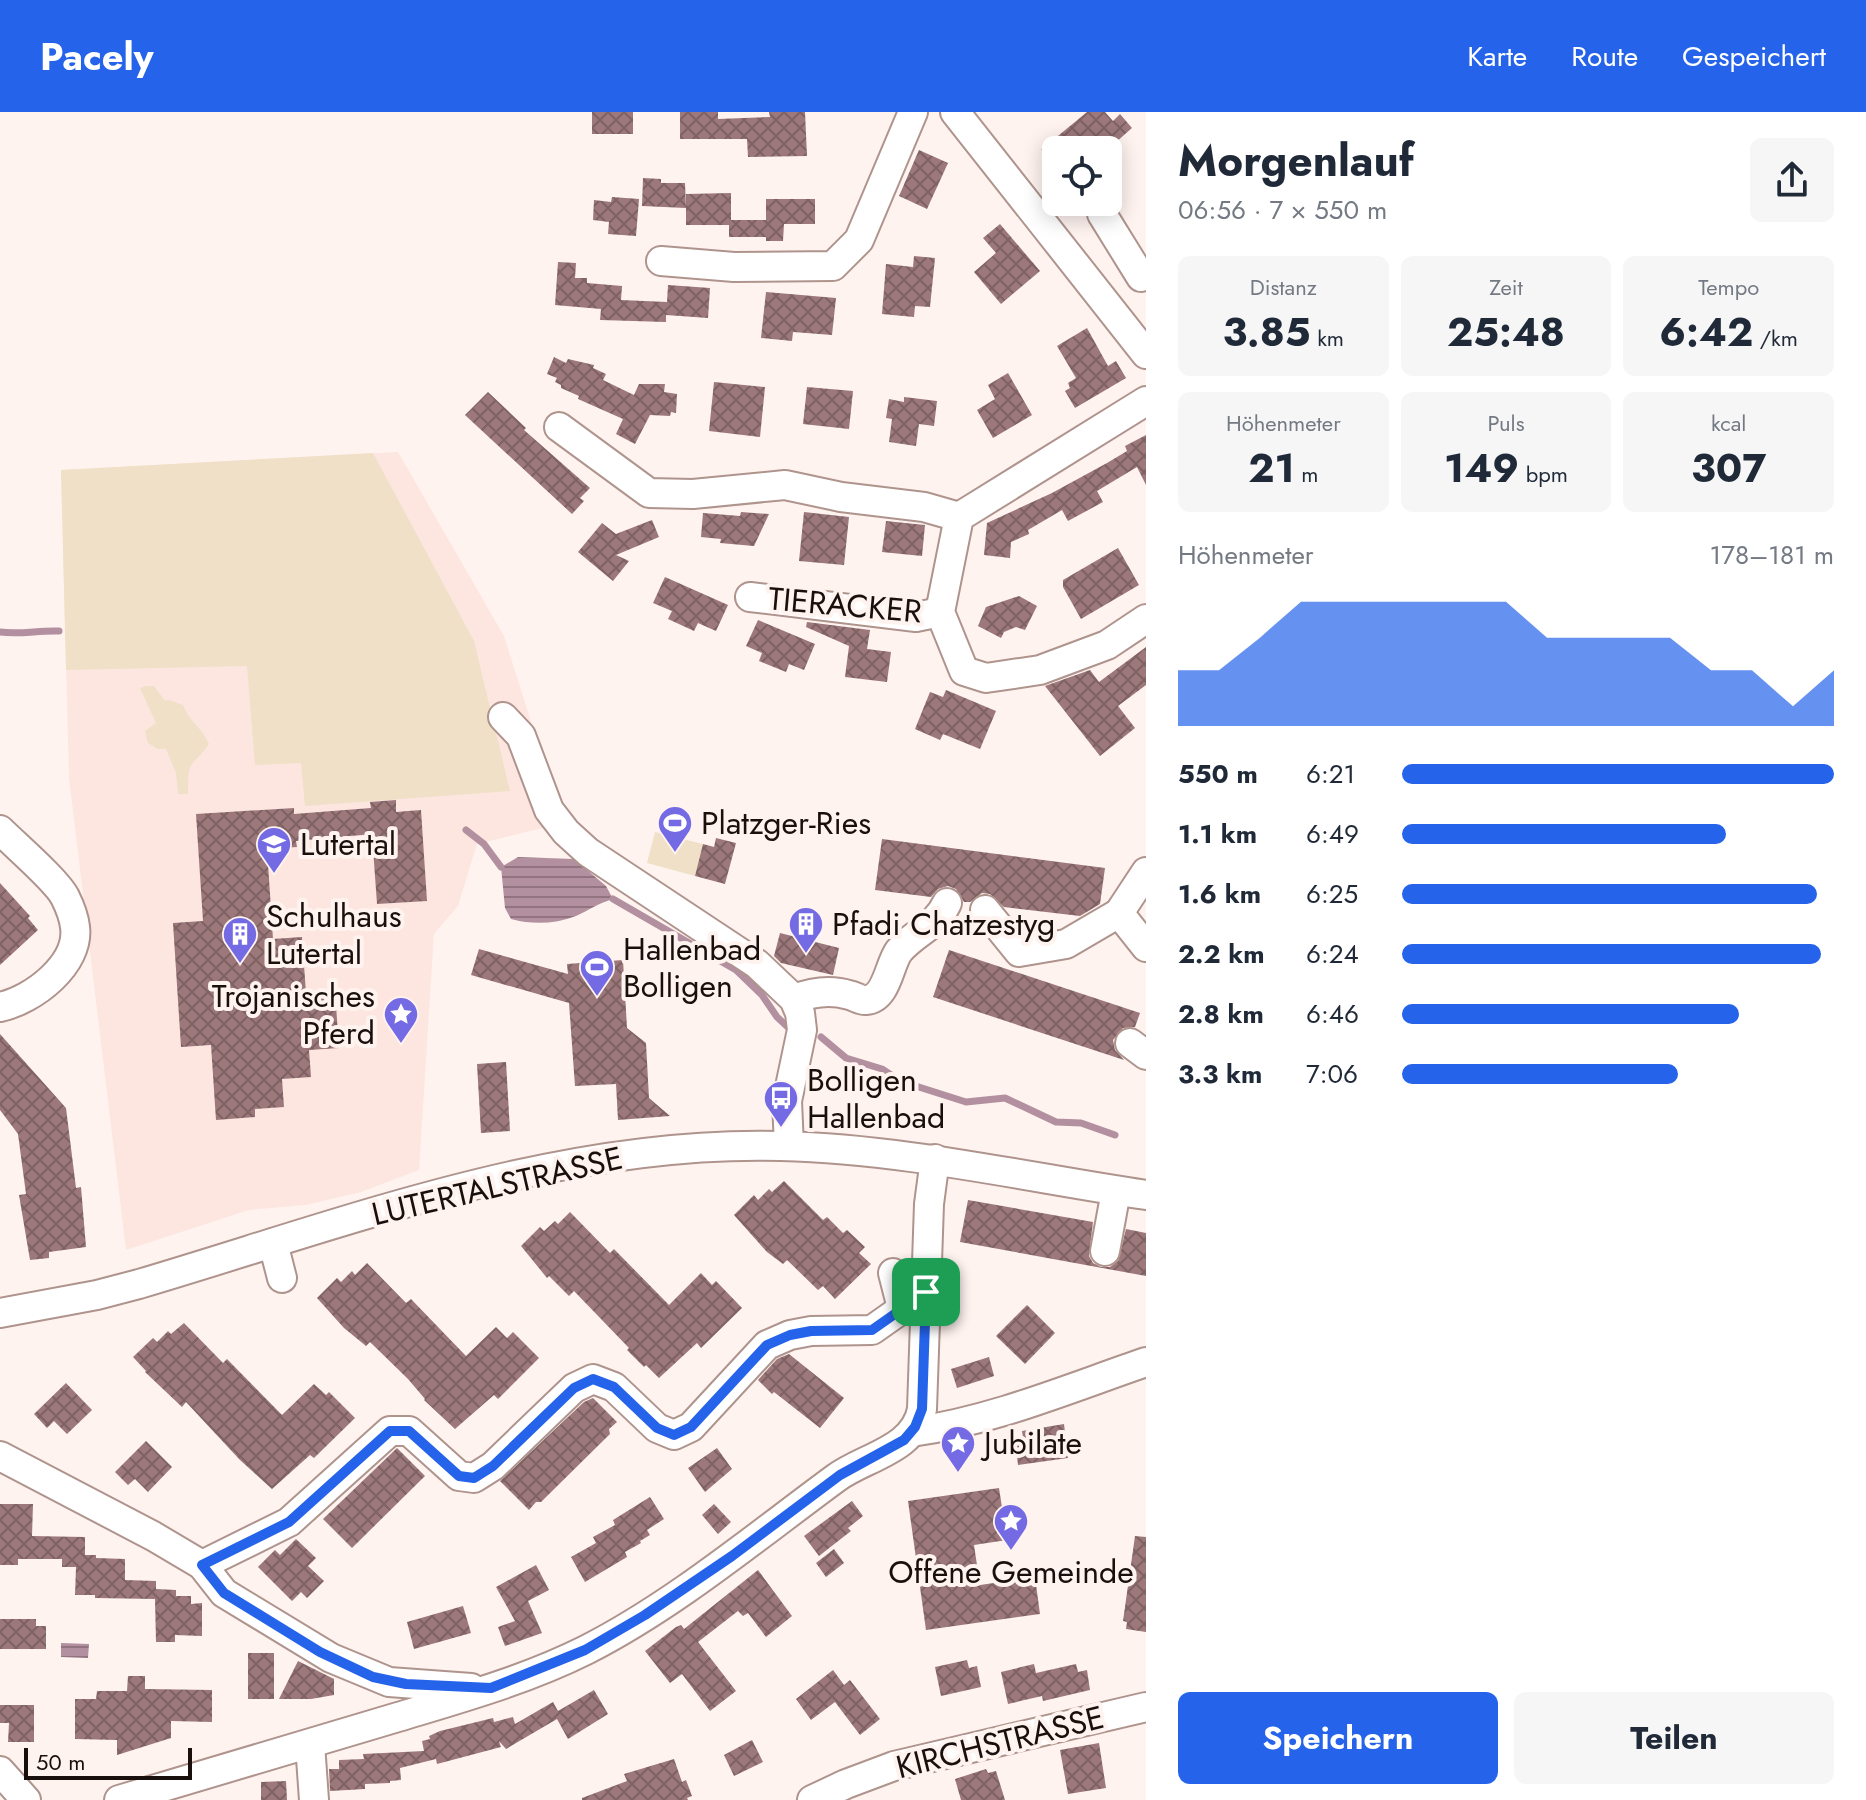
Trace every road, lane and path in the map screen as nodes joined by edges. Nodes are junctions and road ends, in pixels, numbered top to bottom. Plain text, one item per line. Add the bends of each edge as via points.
1 (913, 112) edge
2 (955, 112) edge
3 (1103, 216) edge
4 (661, 261) dead end
5 (1143, 276) edge
6 (1106, 303) junction
7 (1146, 354) edge
8 (1146, 401) edge
9 (559, 427) dead end
10 (959, 517) junction
11 (750, 597) dead end
12 (940, 612) junction
13 (1146, 619) edge
14 (503, 717) dead end
15 (0, 830) edge
16 (1146, 872) edge
17 (947, 903) dead end
18 (985, 910) dead end
19 (1119, 913) junction
20 (1146, 947) edge
21 (794, 999) junction
22 (0, 1007) edge
23 (789, 1146) junction
24 (935, 1159) junction
25 (1116, 1191) junction
26 (1146, 1195) edge
27 (273, 1243) junction
28 (1105, 1251) dead end
29 (893, 1273) dead end
30 (282, 1278) dead end
31 (926, 1292) junction
32 (902, 1308) junction
33 (0, 1313) edge
34 (1146, 1362) edge
35 (912, 1432) junction
36 (0, 1456) edge
37 (202, 1565) junction
38 (491, 1688) junction
39 (1146, 1707) edge
40 (310, 1744) junction
41 (0, 1771) edge
42 (26, 1800) edge
43 (119, 1800) edge
44 (314, 1800) edge
45 (812, 1800) edge

1 - 4 street via 859,240 833,266
2 - 6 street
3 - 5 street
5 - 6 street
6 - 7 street
8 - 10 street
9 - 10 street via 649,493 785,485
10 - 12 street, TIERACKER
11 - 12 street, TIERACKER via 916,617
12 - 13 street, TIERACKER via 964,671 986,678 1054,665 1107,645
14 - 21 street via 521,736 549,810 566,832 757,964
15 - 22 street via 64,895 75,928 68,954 53,977 26,999
16 - 19 street
17 - 21 street via 937,920 899,952 874,997 825,992
18 - 19 street via 1019,952 1066,944
19 - 20 street
21 - 23 street via 802,1030 787,1101
23 - 24 street, LUTERTALSTRASSE
23 - 27 street, LUTERTALSTRASSE via 659,1152 538,1170
24 - 25 street, LUTERTALSTRASSE
24 - 31 street
25 - 26 street, LUTERTALSTRASSE
25 - 28 street
27 - 30 street
27 - 33 street, LUTERTALSTRASSE via 97,1295
29 - 32 street
31 - 32 street
31 - 35 street via 922,1409
32 - 37 street via 872,1330 811,1331 767,1345 691,1427 674,1435 657,1428 614,1387 593,1379 574,1388 474,1478 459,1476 409,1431 390,1431 289,1522
34 - 35 street via 944,1428
35 - 38 street via 840,1475 614,1635
36 - 37 street
37 - 38 street via 224,1593 320,1652 373,1677
38 - 40 street
39 - 45 street, KIRCHSTRASSE via 894,1766
40 - 43 street
40 - 44 street
41 - 42 street

